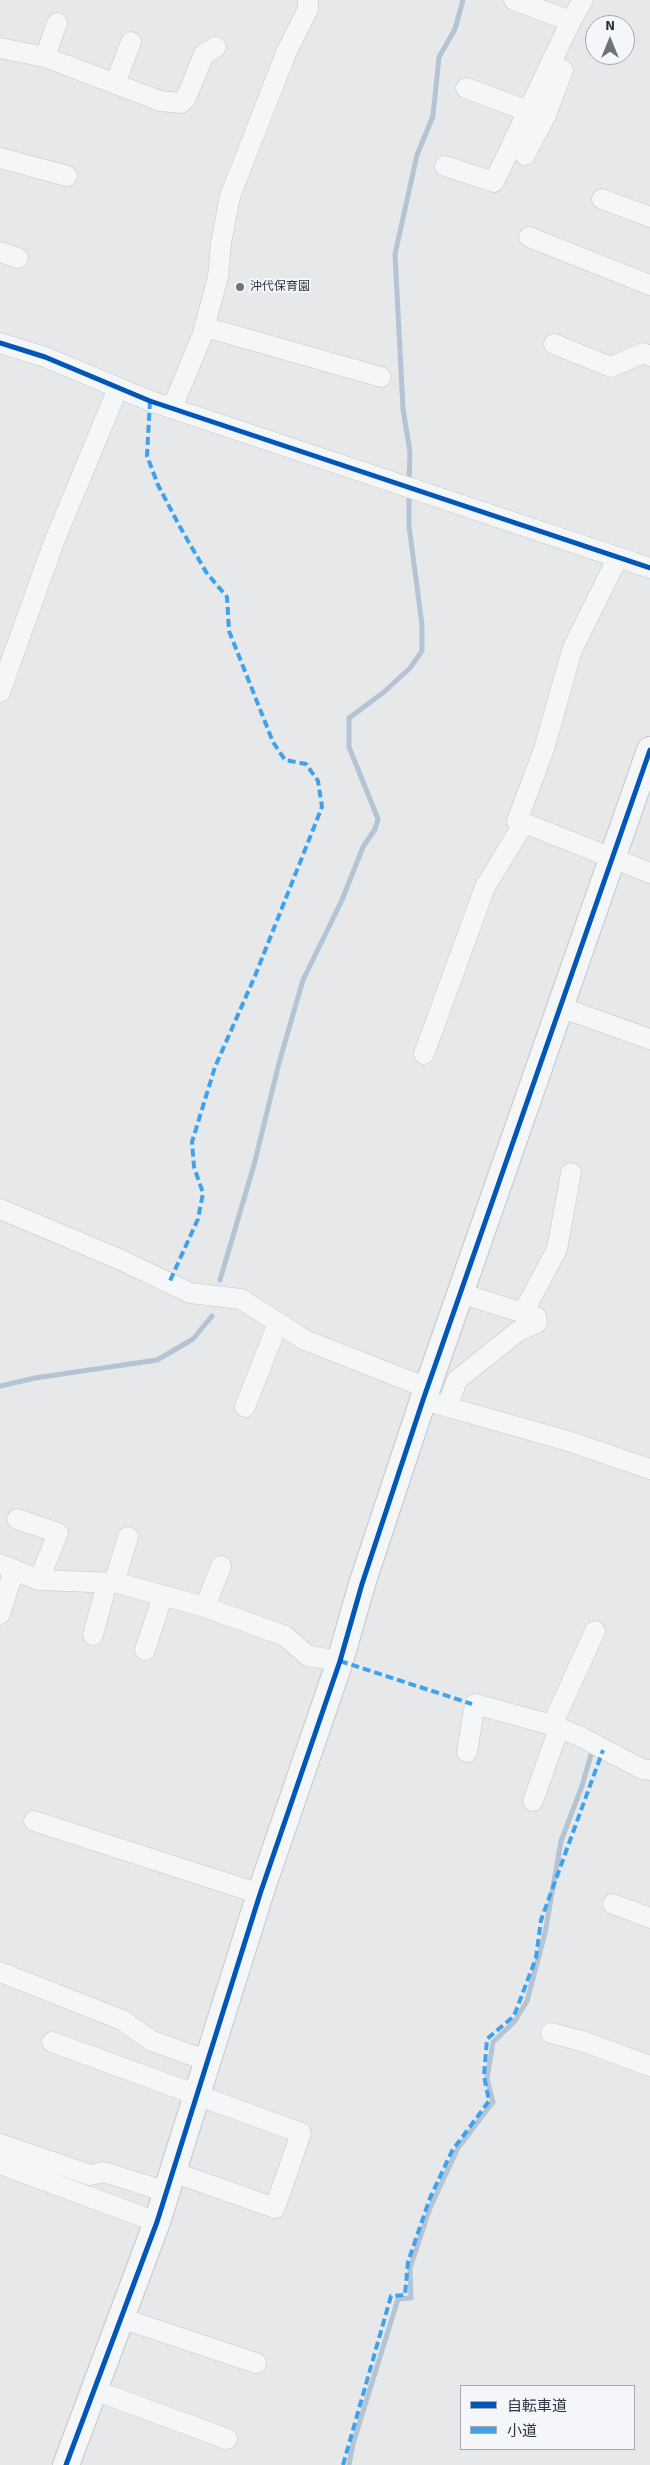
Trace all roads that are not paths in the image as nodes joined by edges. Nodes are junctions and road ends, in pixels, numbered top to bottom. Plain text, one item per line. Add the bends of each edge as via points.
1 (308, 0) edge
2 (514, 0) edge
3 (583, 0) edge
4 (570, 21) junction
5 (57, 23) dead end
6 (131, 42) dead end
7 (216, 47) dead end
8 (0, 48) edge
9 (45, 57) junction
10 (551, 64) junction
11 (115, 84) junction
12 (466, 88) dead end
13 (528, 111) junction
14 (525, 155) dead end
15 (0, 158) edge
16 (445, 166) dead end
17 (67, 176) dead end
18 (602, 199) dead end
19 (650, 217) edge
20 (530, 237) dead end
21 (650, 285) edge
22 (205, 327) junction
23 (0, 342) edge
24 (554, 344) dead end
25 (650, 356) edge
26 (381, 377) dead end
27 (118, 388) junction
28 (172, 408) junction
29 (618, 557) junction
30 (650, 568) edge
31 (1, 684) edge
32 (650, 750) edge
33 (524, 824) junction
34 (612, 858) junction
35 (650, 873) edge
36 (560, 1007) junction
37 (650, 1039) edge
38 (424, 1054) dead end
39 (571, 1173) dead end
40 (0, 1209) edge
41 (460, 1293) junction
42 (523, 1313) junction
43 (278, 1323) junction
44 (432, 1398) junction
45 (245, 1406) dead end
46 (650, 1469) edge
47 (17, 1519) dead end
48 (128, 1537) dead end
49 (221, 1566) dead end
50 (7, 1567) edge
51 (39, 1580) junction
52 (110, 1583) junction
53 (163, 1595) junction
54 (205, 1607) junction
55 (0, 1614) edge
56 (595, 1631) dead end
57 (93, 1635) dead end
58 (145, 1650) dead end
59 (340, 1661) junction
60 (555, 1727) junction
61 (467, 1752) dead end
62 (650, 1770) edge
63 (533, 1801) dead end
64 (34, 1821) dead end
65 (260, 1894) junction
66 (614, 1904) dead end
67 (650, 1918) edge
68 (0, 1972) edge
69 (551, 2033) dead end
70 (52, 2042) dead end
71 (208, 2061) junction
72 (650, 2066) edge
73 (197, 2096) junction
74 (0, 2144) edge
75 (0, 2164) edge
76 (170, 2182) junction
77 (157, 2222) junction
78 (121, 2318) junction
79 (256, 2363) dead end
80 (94, 2390) junction
81 (227, 2439) dead end
82 (66, 2465) edge

1 - 22 street via 308,9 287,51 230,196 218,277
2 - 4 street
3 - 4 street
4 - 10 street
5 - 9 street
6 - 11 street
7 - 11 street via 204,54 182,103 160,101
8 - 9 street
9 - 11 street
10 - 13 street
10 - 14 street via 563,70 546,115
12 - 13 street
13 - 16 street via 494,182
15 - 17 street
18 - 19 street
20 - 21 street
22 - 26 street
22 - 28 street
23 - 27 street
24 - 25 street via 611,367 643,354
27 - 28 street
27 - 31 street via 54,542
28 - 29 street
29 - 30 street
29 - 33 street via 572,650 544,749 517,821
32 - 34 street
33 - 34 street
33 - 38 street via 485,887
34 - 35 street
34 - 36 street
36 - 37 street
36 - 41 street
39 - 42 street via 558,1249
40 - 43 street via 190,1293 241,1299
41 - 42 street
41 - 44 street
42 - 44 street via 536,1317 537,1324 517,1332
43 - 44 street via 305,1340
43 - 45 street
44 - 46 street
44 - 59 street via 362,1584
47 - 51 street via 58,1533
48 - 52 street
49 - 54 street
50 - 51 street
50 - 55 street
51 - 52 street
52 - 53 street
52 - 57 street
53 - 54 street
53 - 58 street
54 - 59 street via 285,1636 308,1656
56 - 60 street
59 - 65 street
60 - 61 street via 475,1704
60 - 62 street
60 - 63 street
64 - 65 street
65 - 71 street
66 - 67 street
68 - 71 street via 122,2020 152,2041
69 - 72 street
70 - 73 street
71 - 73 street
73 - 76 street
73 - 76 street via 302,2133 275,2208
74 - 76 street via 90,2176 104,2172
75 - 77 street
76 - 77 street
77 - 78 street
78 - 79 street
78 - 80 street
80 - 81 street
80 - 82 street

